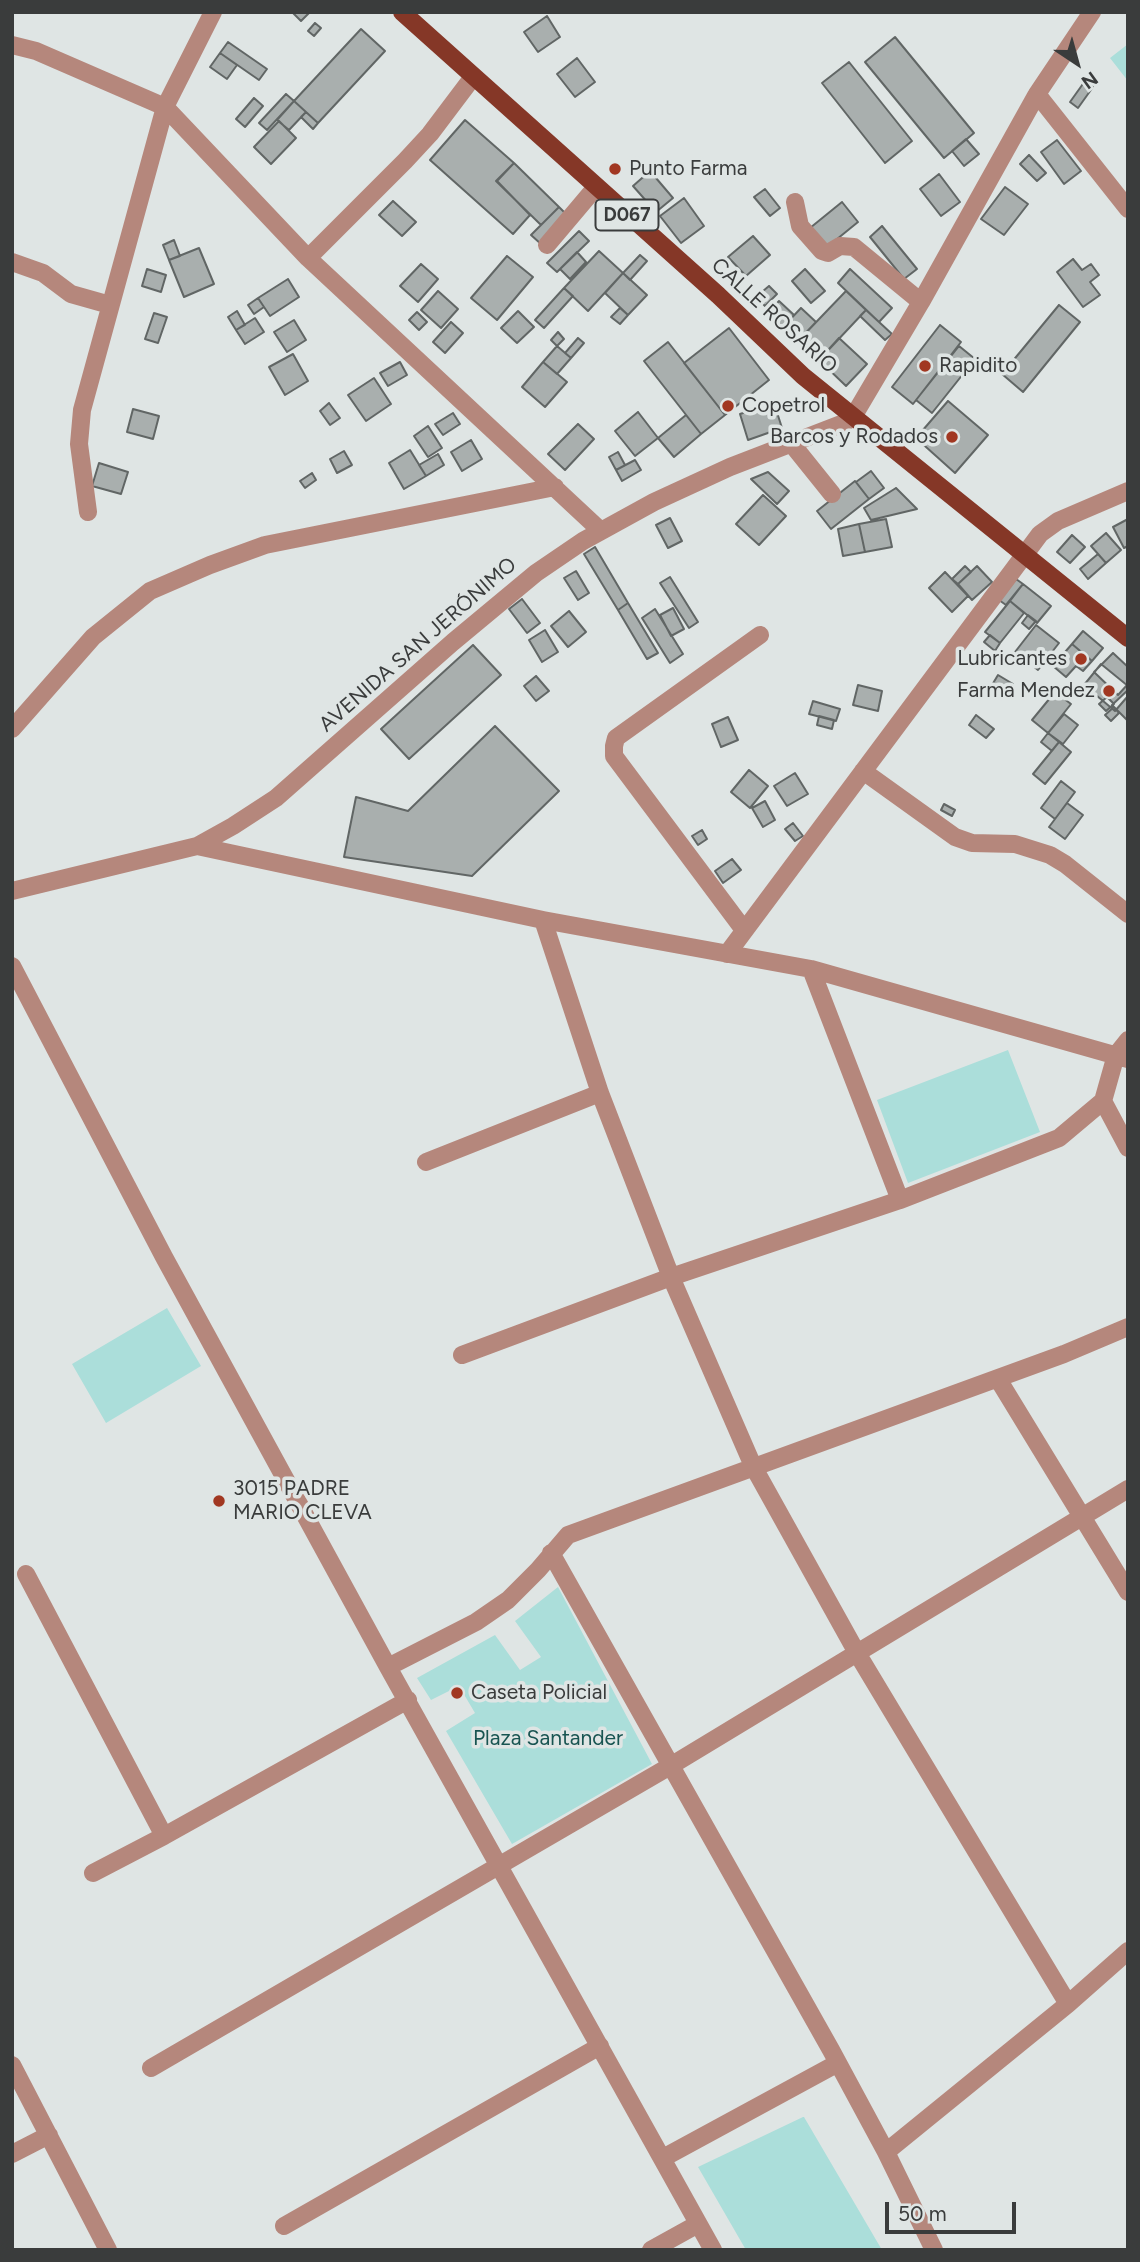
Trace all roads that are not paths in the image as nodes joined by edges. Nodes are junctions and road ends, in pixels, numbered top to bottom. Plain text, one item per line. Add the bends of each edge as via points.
1 (213, 12) edge
2 (1092, 12) edge
3 (408, 14) edge
4 (12, 45) edge
5 (473, 77) junction
6 (1037, 94) junction
7 (165, 107) junction
8 (596, 187) junction
9 (795, 202) dead end
10 (1128, 209) edge
11 (547, 245) dead end
12 (308, 258) junction
13 (12, 262) edge
14 (921, 302) junction
15 (110, 305) junction
16 (853, 417) junction
17 (791, 443) junction
18 (555, 487) junction
19 (1128, 491) edge
20 (832, 494) dead end
21 (89, 512) dead end
22 (601, 531) junction
23 (1025, 555) junction
24 (760, 635) dead end
25 (1128, 638) edge
26 (12, 729) edge
27 (863, 771) junction
28 (197, 846) junction
29 (12, 891) edge
30 (1128, 914) edge
31 (543, 920) junction
32 (744, 930) junction
33 (727, 954) junction
34 (12, 966) edge
35 (811, 969) junction
36 (1128, 1040) edge
37 (1122, 1057) edge
38 (600, 1093) junction
39 (1103, 1101) junction
40 (1128, 1148) edge
41 (426, 1162) dead end
42 (900, 1200) junction
43 (671, 1277) junction
44 (1128, 1327) edge
45 (462, 1355) dead end
46 (999, 1378) junction
47 (753, 1466) junction
48 (1128, 1489) edge
49 (1083, 1517) junction
50 (551, 1553) junction
51 (26, 1574) dead end
52 (1128, 1592) edge
53 (857, 1653) junction
54 (388, 1667) junction
55 (408, 1700) junction
56 (672, 1765) junction
57 (164, 1836) junction
58 (499, 1866) junction
59 (93, 1873) dead end
60 (1128, 1951) edge
61 (1068, 2004) junction
62 (600, 2046) junction
63 (838, 2063) junction
64 (12, 2065) edge
65 (151, 2068) dead end
66 (49, 2135) junction
67 (886, 2152) junction
68 (12, 2154) edge
69 (663, 2158) junction
70 (698, 2224) junction
71 (284, 2226) dead end
72 (108, 2250) edge
73 (651, 2250) edge
74 (713, 2250) edge
75 (934, 2250) edge

1 - 7 street
2 - 6 street
3 - 5 main road, CALLE ROSARIO / D067
4 - 7 street
5 - 8 main road, CALLE ROSARIO / D067
5 - 12 street via 430,134
6 - 10 street
6 - 14 street
7 - 12 street
7 - 15 street
8 - 11 street
8 - 16 main road, CALLE ROSARIO / D067
9 - 14 street via 800,226 822,251 854,247
12 - 18 street
13 - 15 street via 43,273 71,294
14 - 16 street
15 - 21 street via 82,410 79,444
16 - 17 street, AVENIDA SAN JERÓNIMO
16 - 23 main road, CALLE ROSARIO / D067
17 - 20 street
17 - 22 street, AVENIDA SAN JERÓNIMO via 654,502
18 - 22 street
18 - 26 street via 264,545 150,591 93,637
19 - 23 street via 1058,521 1040,534
22 - 28 street, AVENIDA SAN JERÓNIMO via 536,573 276,798
23 - 25 main road, CALLE ROSARIO / D067
23 - 27 street
24 - 32 street via 616,738 614,746 614,756
27 - 30 street via 972,844 1015,844 1050,855
27 - 32 street
28 - 29 street, AVENIDA SAN JERÓNIMO
28 - 31 street
31 - 33 street
31 - 38 street
32 - 33 street
33 - 35 street
34 - 54 street via 164,1257
35 - 37 street
35 - 42 street
36 - 37 street
37 - 39 street
38 - 41 street
38 - 43 street
39 - 40 street
39 - 42 street via 1059,1138
42 - 43 street
43 - 45 street
43 - 47 street
44 - 46 street
46 - 47 street
46 - 49 street
47 - 50 street via 568,1535
47 - 53 street
48 - 49 street
49 - 52 street
49 - 53 street
50 - 54 street via 508,1600 476,1622
50 - 56 street
51 - 57 street
53 - 56 street
53 - 61 street
54 - 55 street
55 - 57 street
55 - 58 street
56 - 58 street
56 - 63 street
57 - 59 street
58 - 62 street
58 - 65 street
60 - 61 street
61 - 67 street
62 - 69 street
62 - 71 street
63 - 67 street
63 - 69 street
64 - 66 street
66 - 68 street
66 - 72 street
67 - 75 street
69 - 70 street
70 - 73 street
70 - 74 street

